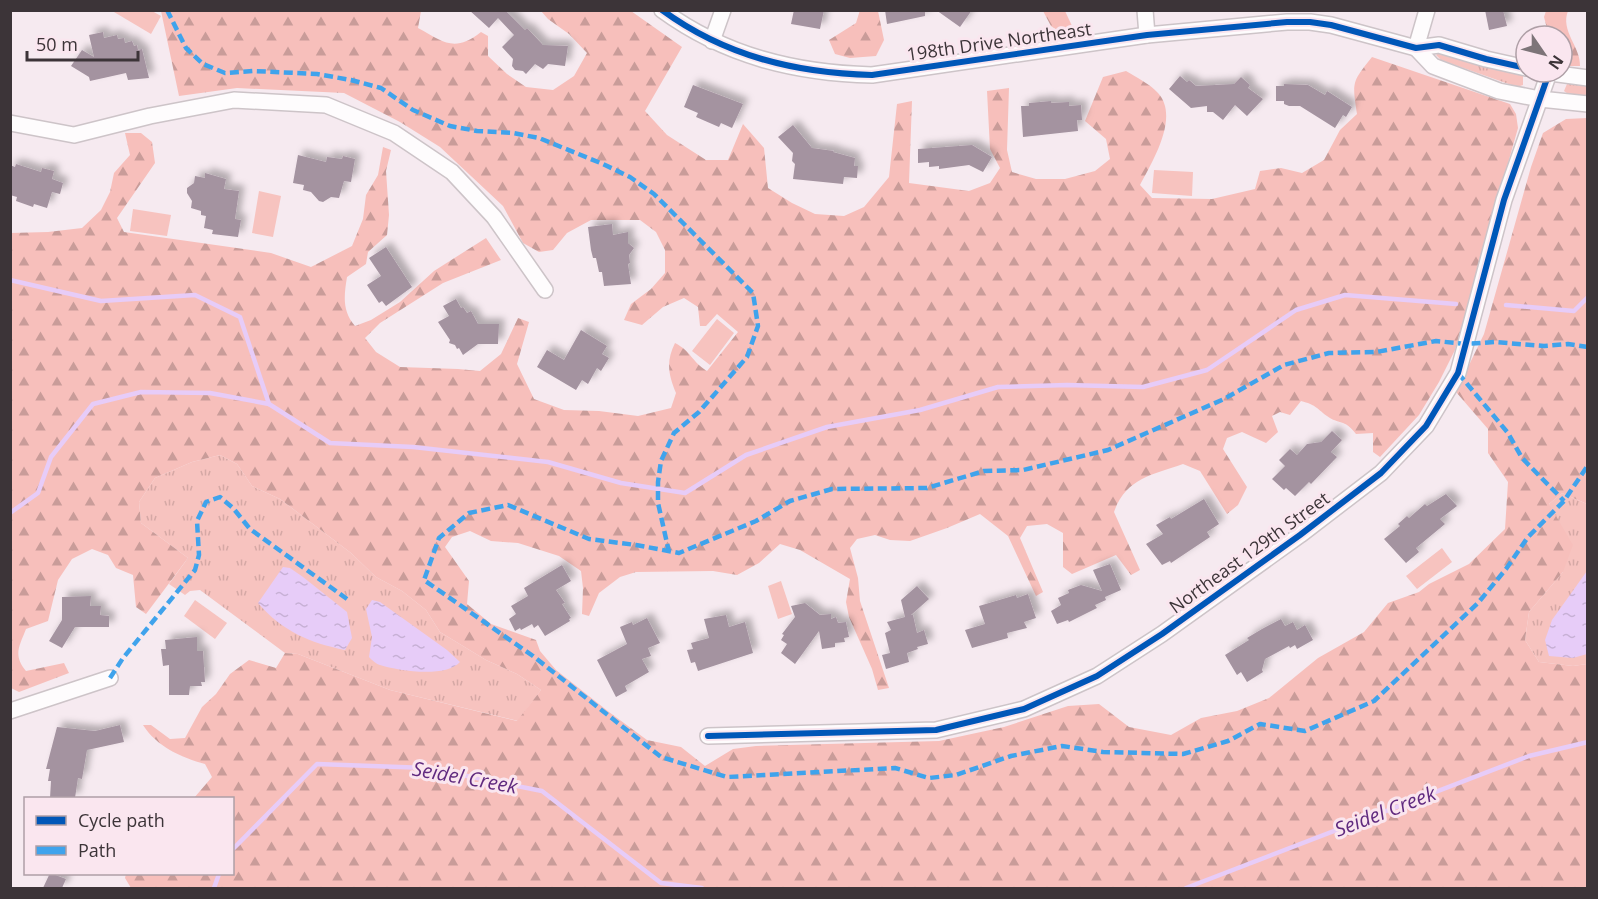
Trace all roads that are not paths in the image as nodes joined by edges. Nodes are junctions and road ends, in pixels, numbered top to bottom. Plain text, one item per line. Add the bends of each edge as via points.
1 (662, 10) edge
2 (723, 10) edge
3 (1145, 10) edge
4 (1427, 10) edge
5 (1147, 35) junction
6 (712, 41) junction
7 (1416, 48) junction
8 (1514, 65) edge
9 (1543, 84) edge
10 (1540, 99) junction
11 (1587, 104) edge
12 (10, 123) edge
13 (545, 290) dead end
14 (110, 678) dead end
15 (10, 711) edge
16 (708, 736) dead end

1 - 6 street, 198th Drive Northeast
2 - 6 street
3 - 5 street
4 - 7 street
5 - 6 street, 198th Drive Northeast via 872,75 808,71 772,63
5 - 7 street, 198th Drive Northeast via 1310,22
7 - 8 street, 198th Drive Northeast via 1439,45
7 - 10 street, 198th Drive Northeast via 1432,66 1499,91
9 - 10 street, Northeast 129th Street
10 - 11 street, 198th Drive Northeast
10 - 16 street, Northeast 129th Street via 1504,200 1458,373 1426,426 1381,473 1162,634 1097,676 1023,709 936,730
12 - 13 street via 74,135 234,100 326,105 394,133 452,172 494,217
14 - 15 street

